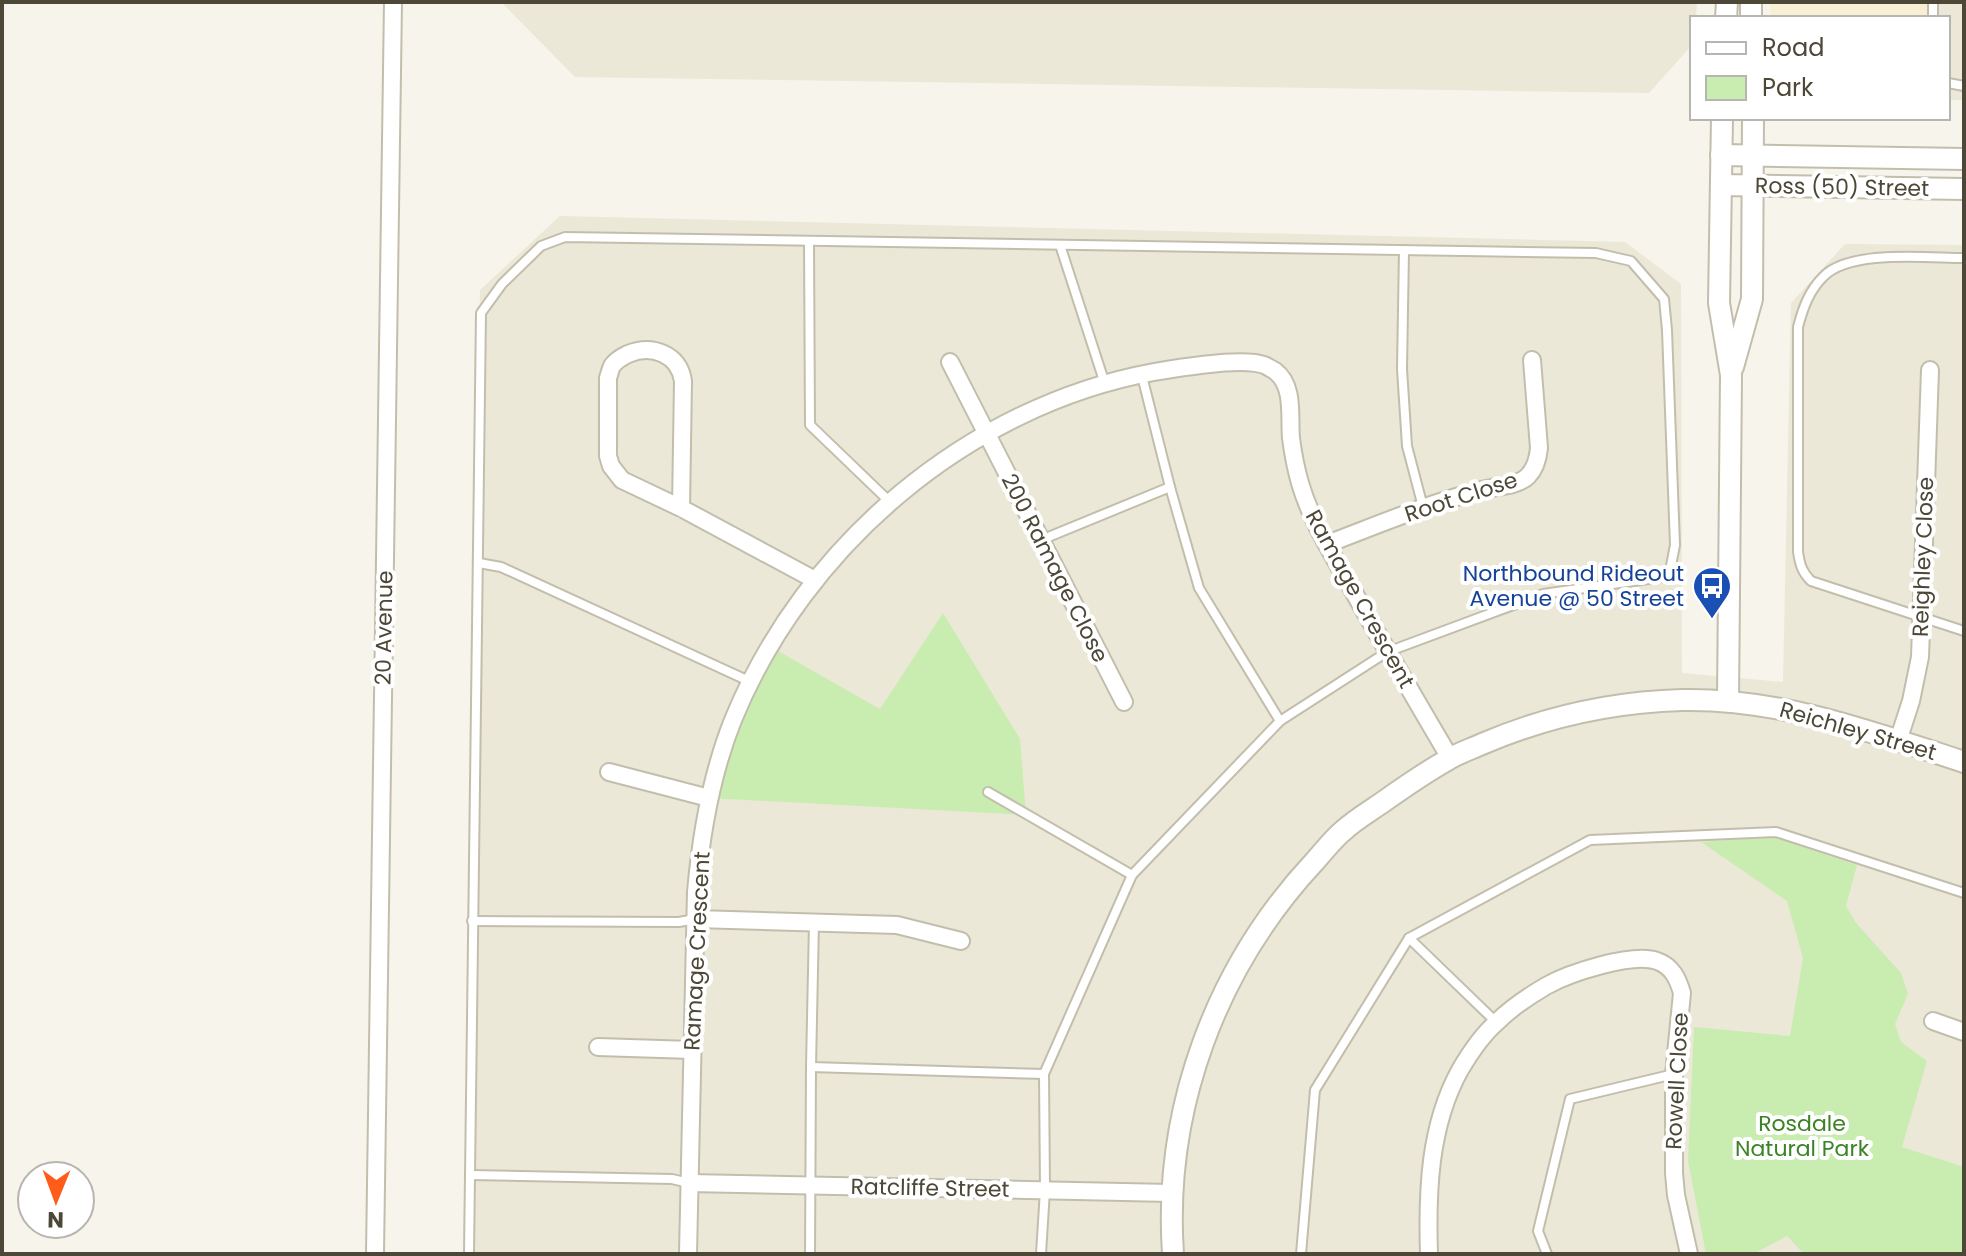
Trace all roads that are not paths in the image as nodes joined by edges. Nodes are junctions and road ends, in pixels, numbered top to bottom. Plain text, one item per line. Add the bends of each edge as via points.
1 (393, 2) edge
2 (1722, 120) edge
3 (1753, 120) edge
4 (1721, 155) junction
5 (1752, 155) junction
6 (1964, 159) edge
7 (1721, 185) junction
8 (1752, 186) junction
9 (1964, 189) edge
10 (809, 241) junction
11 (1060, 245) junction
12 (1404, 250) junction
13 (1964, 258) edge
14 (1532, 360) dead end
15 (950, 362) dead end
16 (1930, 370) dead end
17 (1141, 374) junction
18 (1731, 375) junction
19 (1105, 384) junction
20 (986, 434) junction
21 (1170, 487) junction
22 (891, 503) junction
23 (1423, 507) junction
24 (681, 508) junction
25 (1041, 540) junction
26 (1327, 544) junction
27 (479, 563) junction
28 (815, 580) junction
29 (1921, 617) junction
30 (1964, 631) edge
31 (1387, 652) junction
32 (751, 682) junction
33 (1728, 701) junction
34 (1124, 702) dead end
35 (1280, 721) junction
36 (1898, 741) junction
37 (1450, 758) junction
38 (1964, 762) edge
39 (609, 772) dead end
40 (988, 792) dead end
41 (709, 798) junction
42 (1132, 875) junction
43 (1964, 893) edge
44 (696, 919) junction
45 (472, 921) junction
46 (814, 922) junction
47 (1409, 938) junction
48 (961, 941) dead end
49 (1933, 1021) dead end
50 (1496, 1022) junction
51 (1964, 1032) edge
52 (598, 1047) dead end
53 (692, 1050) junction
54 (811, 1067) junction
55 (1044, 1074) junction
56 (1674, 1074) junction
57 (471, 1175) junction
58 (689, 1183) junction
59 (811, 1186) junction
60 (1045, 1190) junction
61 (1171, 1193) junction
62 (375, 1254) edge
63 (469, 1254) edge
64 (688, 1254) edge
65 (810, 1254) edge
66 (1041, 1254) edge
67 (1173, 1254) edge
68 (1301, 1254) edge
69 (1429, 1254) edge
70 (1547, 1254) edge
71 (1689, 1254) edge

1 - 62 street, 20 Avenue
2 - 4 street
3 - 5 street
4 - 5 street, Ross (50) Street
4 - 7 street
5 - 6 street, Ross (50) Street
5 - 8 street
7 - 8 street, Ross (50) Street
7 - 18 street via 1719,303
8 - 9 street, Ross (50) Street
8 - 18 street via 1752,299
10 - 11 lane
10 - 22 lane via 810,425
10 - 27 lane via 565,237 541,246 502,284 481,313
11 - 12 lane
11 - 19 lane
12 - 23 lane via 1407,446
12 - 31 lane via 1596,253 1631,261 1664,299 1675,545 1669,576 1543,594
13 - 29 lane via 1847,262 1824,275 1806,300 1798,327 1800,566 1811,581
14 - 23 street, Root Close via 1539,448 1528,476
15 - 20 street, 200 Ramage Close
16 - 29 street, Reighley Close
17 - 19 street, Ramage Crescent
17 - 21 lane
17 - 26 street, Ramage Crescent via 1254,363 1281,376 1288,391 1300,483
18 - 33 street
19 - 20 street, Ramage Crescent
20 - 22 street, Ramage Crescent
20 - 25 street, 200 Ramage Close
21 - 25 lane
21 - 35 lane via 1199,588
22 - 28 street, Ramage Crescent
23 - 26 street, Root Close
24 - 24 street via 682,372 661,352 638,351 611,367 608,456 622,480
24 - 28 street
25 - 34 street, 200 Ramage Close
26 - 31 street, Ramage Crescent
27 - 32 lane via 501,567
27 - 45 lane
28 - 32 street, Ramage Crescent
29 - 30 lane
29 - 36 street, Reighley Close via 1918,670
31 - 35 lane
31 - 37 street, Ramage Crescent
32 - 41 street, Ramage Crescent
33 - 36 street, Reichley Street via 1815,716
33 - 37 street, Reichley Street via 1664,701 1566,715
35 - 42 lane
36 - 38 street, Reichley Street
37 - 61 street, Reichley Street via 1343,830 1264,922 1217,1007 1193,1074
39 - 41 street
40 - 42 lane
41 - 44 street, Ramage Crescent
42 - 55 lane
43 - 47 lane via 1776,832 1590,840
44 - 45 lane
44 - 46 street
44 - 53 street, Ramage Crescent
45 - 57 lane
46 - 48 street via 897,925
46 - 54 lane
47 - 50 lane
47 - 68 lane via 1315,1090
49 - 51 street
50 - 56 street, Rowell Close via 1547,985 1628,960 1655,960 1674,973 1682,993
50 - 69 street, Rowell Close via 1460,1069 1438,1124
52 - 53 street
53 - 58 street, Ramage Crescent
54 - 55 lane
54 - 59 lane
55 - 60 lane
56 - 70 lane via 1570,1099 1538,1231
56 - 71 street, Rowell Close via 1676,1195
57 - 58 lane
57 - 63 lane
58 - 59 street, Ratcliffe Street
58 - 64 street, Ramage Crescent
59 - 60 street, Ratcliffe Street
59 - 65 lane
60 - 61 street, Ratcliffe Street
60 - 66 lane
61 - 67 street, Reichley Street

